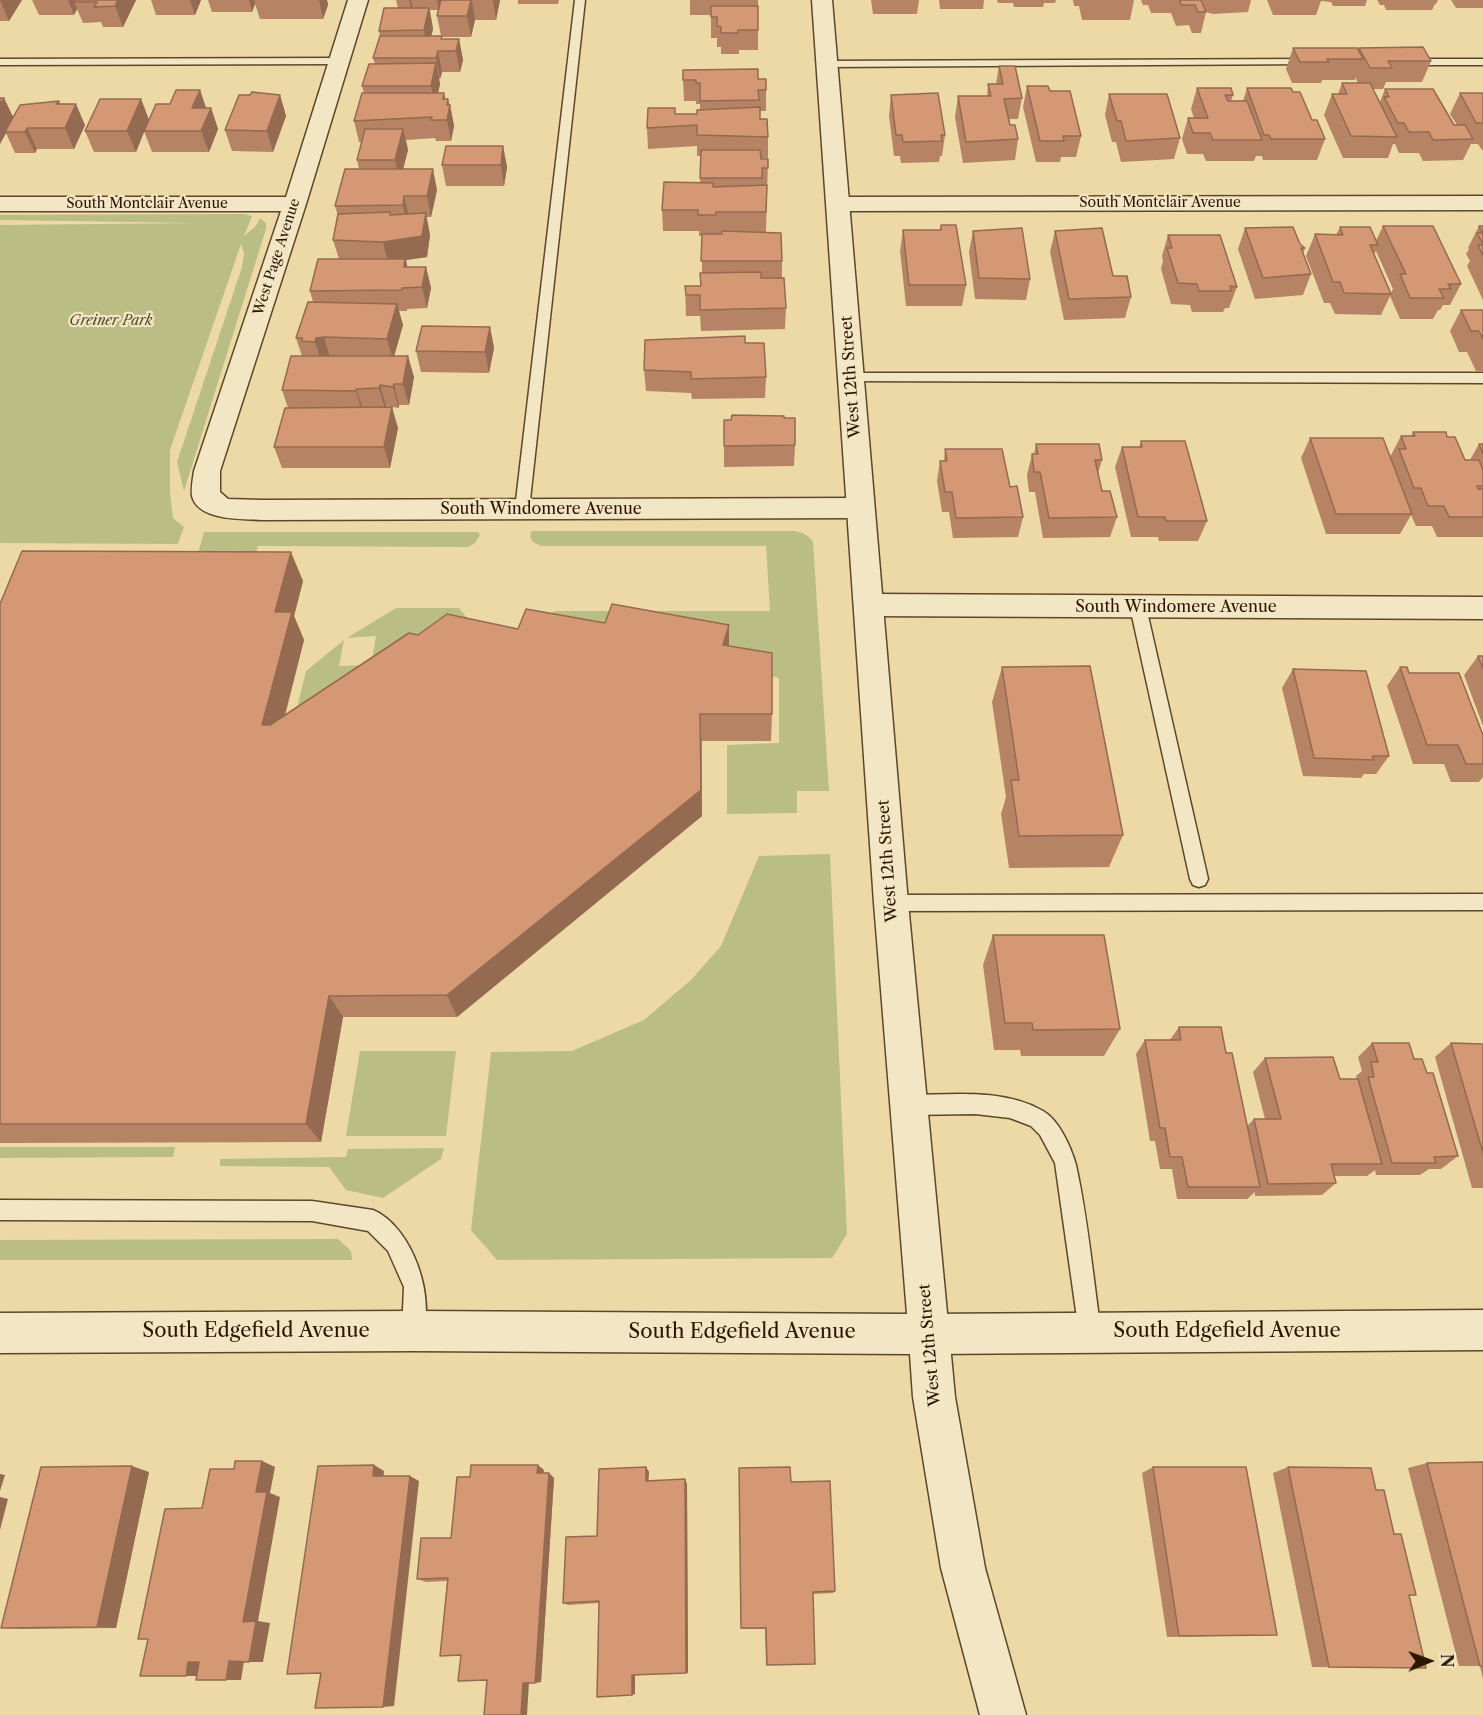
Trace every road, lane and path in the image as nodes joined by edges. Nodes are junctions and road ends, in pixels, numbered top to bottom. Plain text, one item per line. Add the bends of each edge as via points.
1 (358, 0) edge
2 (580, 0) edge
3 (822, 0) edge
4 (338, 61) junction
5 (1328, 62) edge
6 (1399, 62) edge
7 (1483, 62) edge
8 (0, 63) edge
9 (826, 64) junction
10 (1483, 202) edge
11 (0, 204) edge
12 (295, 204) junction
13 (838, 204) junction
14 (851, 378) junction
15 (1483, 378) edge
16 (222, 508) joint
17 (860, 508) junction
18 (522, 509) junction
19 (869, 605) junction
20 (1138, 607) junction
21 (1483, 608) edge
22 (1199, 879) dead end
23 (1483, 902) edge
24 (891, 903) junction
25 (909, 1105) junction
26 (0, 1210) edge
27 (1483, 1330) edge
28 (413, 1331) junction
29 (1090, 1332) junction
30 (0, 1333) edge
31 (928, 1334) junction
32 (1003, 1715) edge

1 - 4 street, West Page Avenue
2 - 18 lane
3 - 9 street, West 12th Street
4 - 8 lane
4 - 12 street, West Page Avenue
5 - 9 lane
6 - 7 lane
9 - 13 street, West 12th Street
10 - 13 street, South Montclair Avenue
11 - 12 street, South Montclair Avenue
12 - 16 street, West Page Avenue via 207,471 206,496
13 - 14 street, West 12th Street
14 - 15 lane
14 - 17 street, West 12th Street
16 - 18 street, South Windomere Avenue
17 - 18 street, South Windomere Avenue
17 - 19 street, West 12th Street
19 - 20 street, South Windomere Avenue
19 - 24 street, West 12th Street
20 - 21 street, South Windomere Avenue
20 - 22 lane
23 - 24 lane
24 - 25 street, West 12th Street
25 - 29 lane via 997,1105 1038,1119 1055,1139 1065,1163
25 - 31 street, West 12th Street
26 - 28 lane via 312,1211 372,1221 396,1243 415,1287
27 - 29 street, South Edgefield Avenue
28 - 30 street, South Edgefield Avenue
28 - 31 street, South Edgefield Avenue
29 - 31 street, South Edgefield Avenue
31 - 32 street, West 12th Street via 934,1397 963,1568

